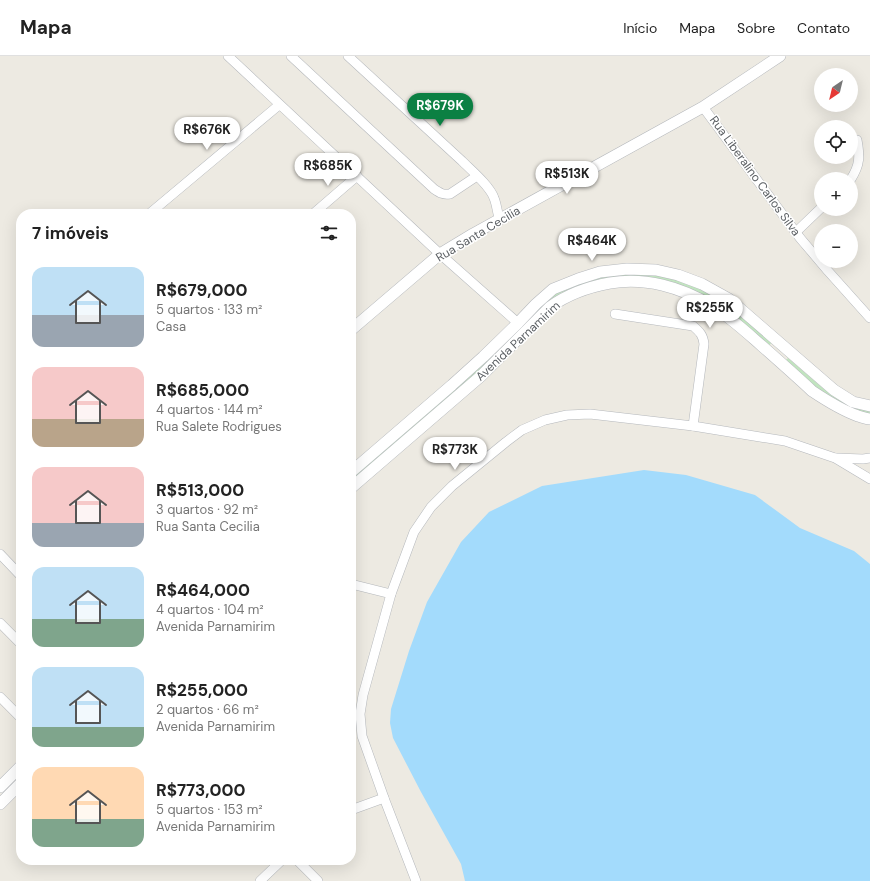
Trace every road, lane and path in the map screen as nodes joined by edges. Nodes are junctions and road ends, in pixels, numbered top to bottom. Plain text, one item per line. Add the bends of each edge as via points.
1 (228, 56) edge
2 (291, 56) edge
3 (348, 56) edge
4 (780, 56) edge
5 (279, 104) junction
6 (703, 106) junction
7 (858, 145) edge
8 (858, 164) edge
9 (357, 176) junction
10 (477, 176) junction
11 (156, 209) edge
12 (319, 209) edge
13 (814, 215) edge
14 (500, 220) junction
15 (796, 232) junction
16 (440, 254) junction
17 (615, 314) dead end
18 (870, 318) edge
19 (518, 323) junction
20 (356, 326) edge
21 (785, 348) junction
22 (776, 359) junction
23 (870, 406) edge
24 (870, 419) edge
25 (693, 426) junction
26 (835, 458) junction
27 (870, 458) edge
28 (356, 468) edge
29 (870, 479) edge
30 (356, 484) edge
31 (0, 554) edge
32 (16, 571) edge
33 (356, 585) edge
34 (391, 594) junction
35 (0, 623) edge
36 (16, 639) edge
37 (0, 697) edge
38 (16, 713) edge
39 (16, 771) edge
40 (0, 787) edge
41 (16, 788) edge
42 (384, 798) junction
43 (0, 804) edge
44 (356, 808) edge
45 (277, 865) edge
46 (302, 865) edge
47 (260, 881) edge
48 (318, 881) edge
49 (416, 881) edge

1 - 5 street
2 - 10 street via 440,193 450,194
3 - 10 street
4 - 6 street, Rua Santa Cecilia
5 - 9 street
5 - 11 street
6 - 14 street, Rua Santa Cecilia
6 - 15 street, Rua Liberalino Carlos Silva
7 - 8 street
9 - 12 street
9 - 16 street
10 - 14 street via 494,197
13 - 15 street
14 - 16 street, Rua Santa Cecilia
15 - 18 street, Rua Liberalino Carlos Silva
16 - 19 street
16 - 20 street, Rua Santa Cecilia
17 - 25 street via 693,326 699,331 704,344
19 - 21 street, Avenida Parnamirim via 553,289 578,279 600,272 627,269 656,270 702,284 728,299
19 - 28 street, Avenida Parnamirim via 452,385
21 - 22 street
21 - 23 street, Avenida Parnamirim via 834,390 853,402
22 - 24 street, Avenida Parnamirim via 824,399 850,413
22 - 30 street, Avenida Parnamirim via 712,306 693,296 674,288 645,282 630,281 601,285 571,294 550,307 481,376
25 - 26 street via 785,441
25 - 34 street via 590,414 544,420 522,430 452,486 431,507 414,532
26 - 27 street
26 - 29 street
31 - 32 street
33 - 34 street
34 - 42 street via 360,714 362,736
35 - 36 street
37 - 38 street
39 - 40 street
41 - 43 street
42 - 44 street
42 - 49 street
45 - 47 street
46 - 48 street

